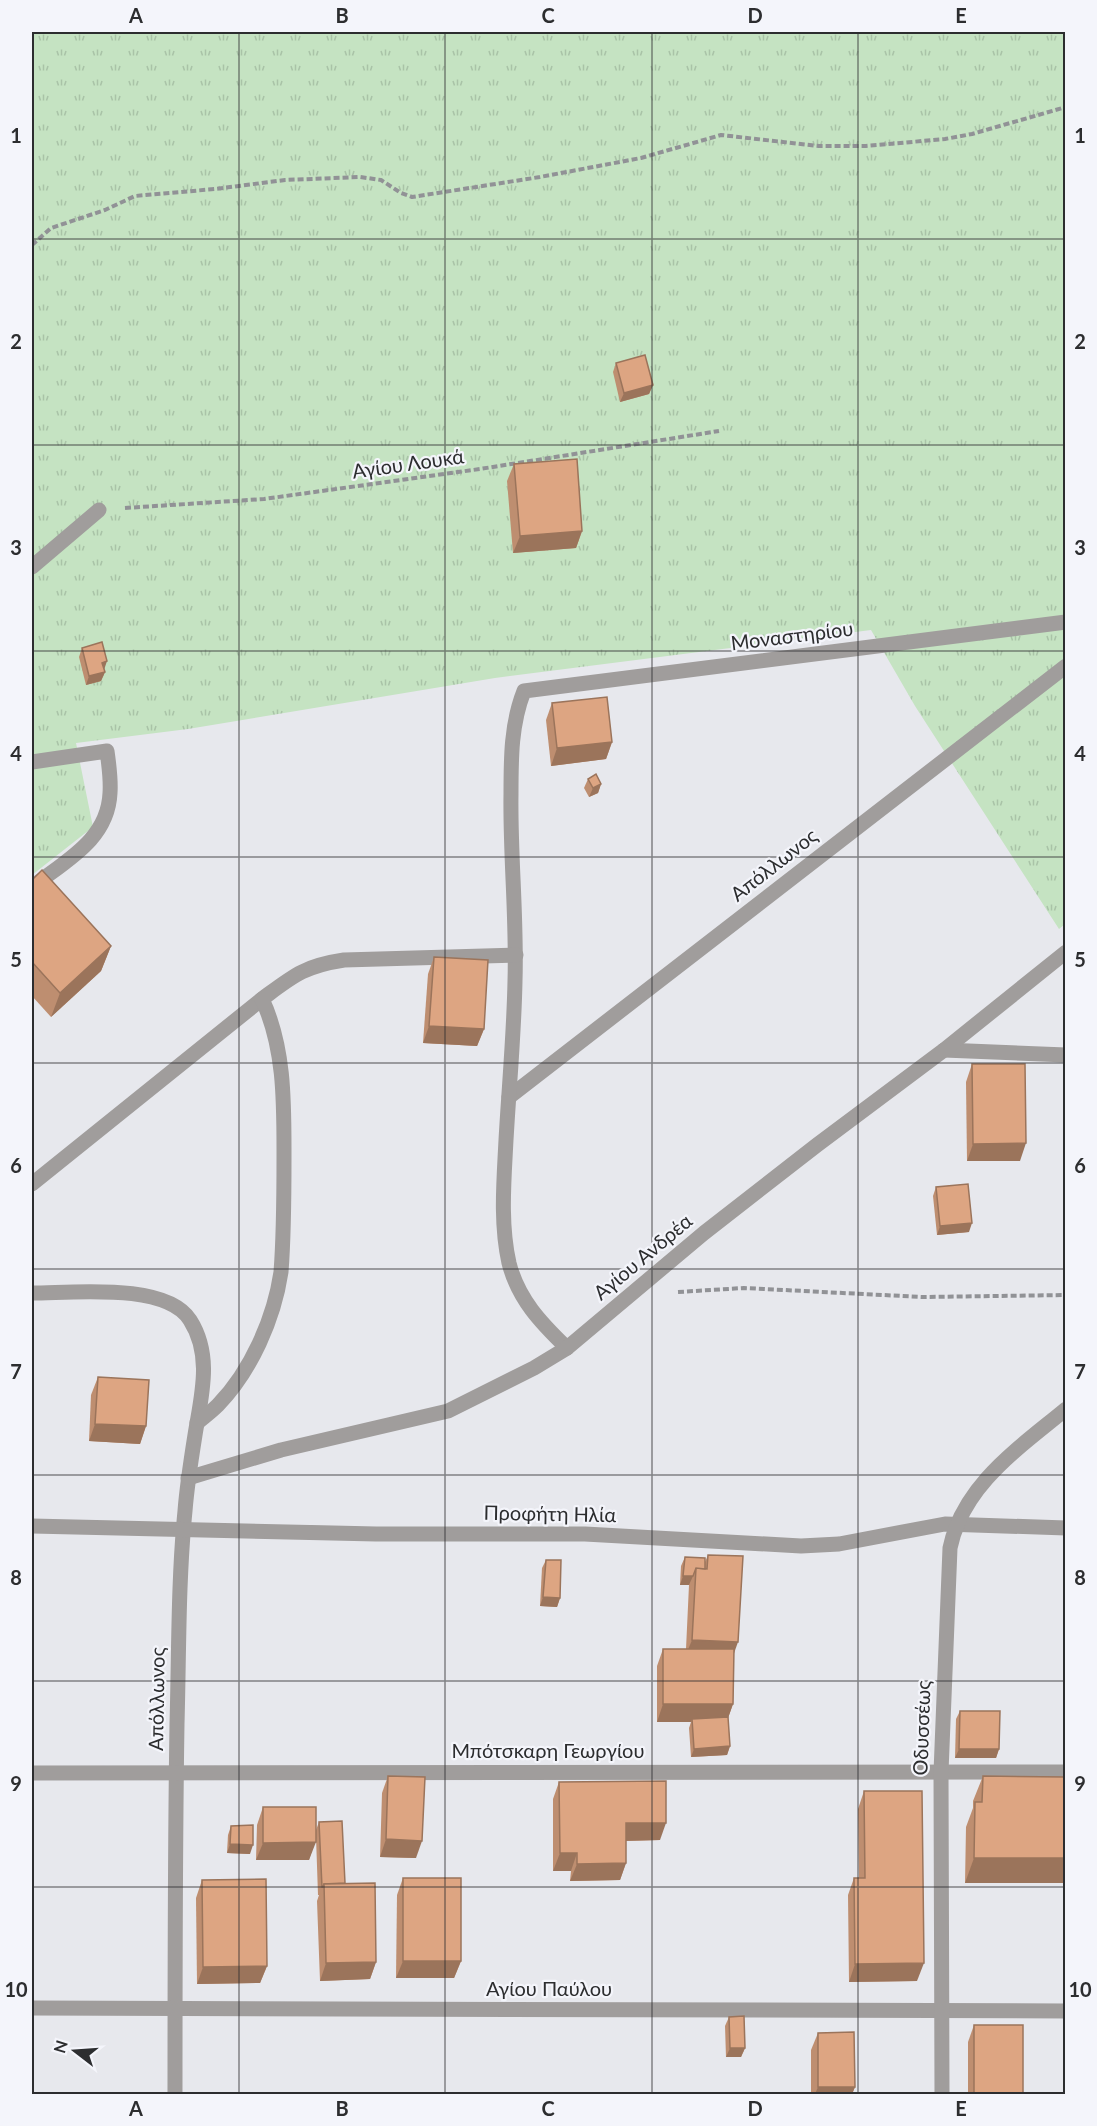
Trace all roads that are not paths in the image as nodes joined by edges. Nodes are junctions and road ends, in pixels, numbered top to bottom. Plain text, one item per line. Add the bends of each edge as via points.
1 (99, 510) road end
2 (32, 567) edge
3 (1065, 622) edge
4 (1065, 666) edge
5 (32, 762) edge
6 (32, 887) edge
7 (1065, 952) edge
8 (516, 955) junction
9 (262, 999) junction
10 (944, 1050) junction
11 (1065, 1055) edge
12 (509, 1097) junction
13 (32, 1184) edge
14 (32, 1293) edge
15 (567, 1348) junction
16 (1065, 1409) edge
17 (197, 1423) junction
18 (188, 1478) junction
19 (956, 1524) junction
20 (32, 1526) edge
21 (183, 1528) junction
22 (1065, 1528) edge
23 (941, 1772) junction
24 (1065, 1772) edge
25 (32, 1773) edge
26 (176, 1773) junction
27 (32, 2008) edge
28 (175, 2008) junction
29 (943, 2011) junction
30 (1065, 2011) edge
31 (175, 2094) edge
32 (942, 2094) edge

1 - 2 street
3 - 8 street, Μοναστηρίου via 524,691 514,725 511,765
4 - 12 street, Απόλλωνος
5 - 6 street via 107,751 110,796 101,827 84,846
7 - 10 street, Αγίου Ανδρέα
8 - 9 street via 320,963 296,973
8 - 12 street
9 - 13 street
9 - 17 street via 280,1056 284,1114 280,1284 269,1320 241,1375
10 - 11 street
10 - 15 street, Αγίου Ανδρέα via 723,1218
12 - 15 street via 504,1178 509,1261 524,1300
14 - 17 street, Απόλλωνος via 126,1293 165,1300 183,1312 193,1327 203,1359 204,1381
15 - 18 street, Αγίου Ανδρέα via 448,1411 281,1450
16 - 19 street, Οδυσσέως via 991,1473
17 - 18 street, Απόλλωνος
18 - 21 street, Απόλλωνος
19 - 21 street, Προφήτη Ηλία via 926,1526 839,1544 801,1546 585,1534 376,1534
19 - 22 street, Προφήτη Ηλία
19 - 23 street, Οδυσσέως via 948,1563
20 - 21 street, Προφήτη Ηλία
21 - 26 street, Απόλλωνος
23 - 24 street, Μπότσκαρη Γεωργίου
23 - 26 street, Μπότσκαρη Γεωργίου
23 - 29 street, Οδυσσέως
25 - 26 street, Μπότσκαρη Γεωργίου
26 - 28 street, Απόλλωνος
27 - 28 street, Αγίου Παύλου
28 - 29 street, Αγίου Παύλου
28 - 31 street, Απόλλωνος
29 - 30 street, Αγίου Παύλου
29 - 32 street, Οδυσσέως

